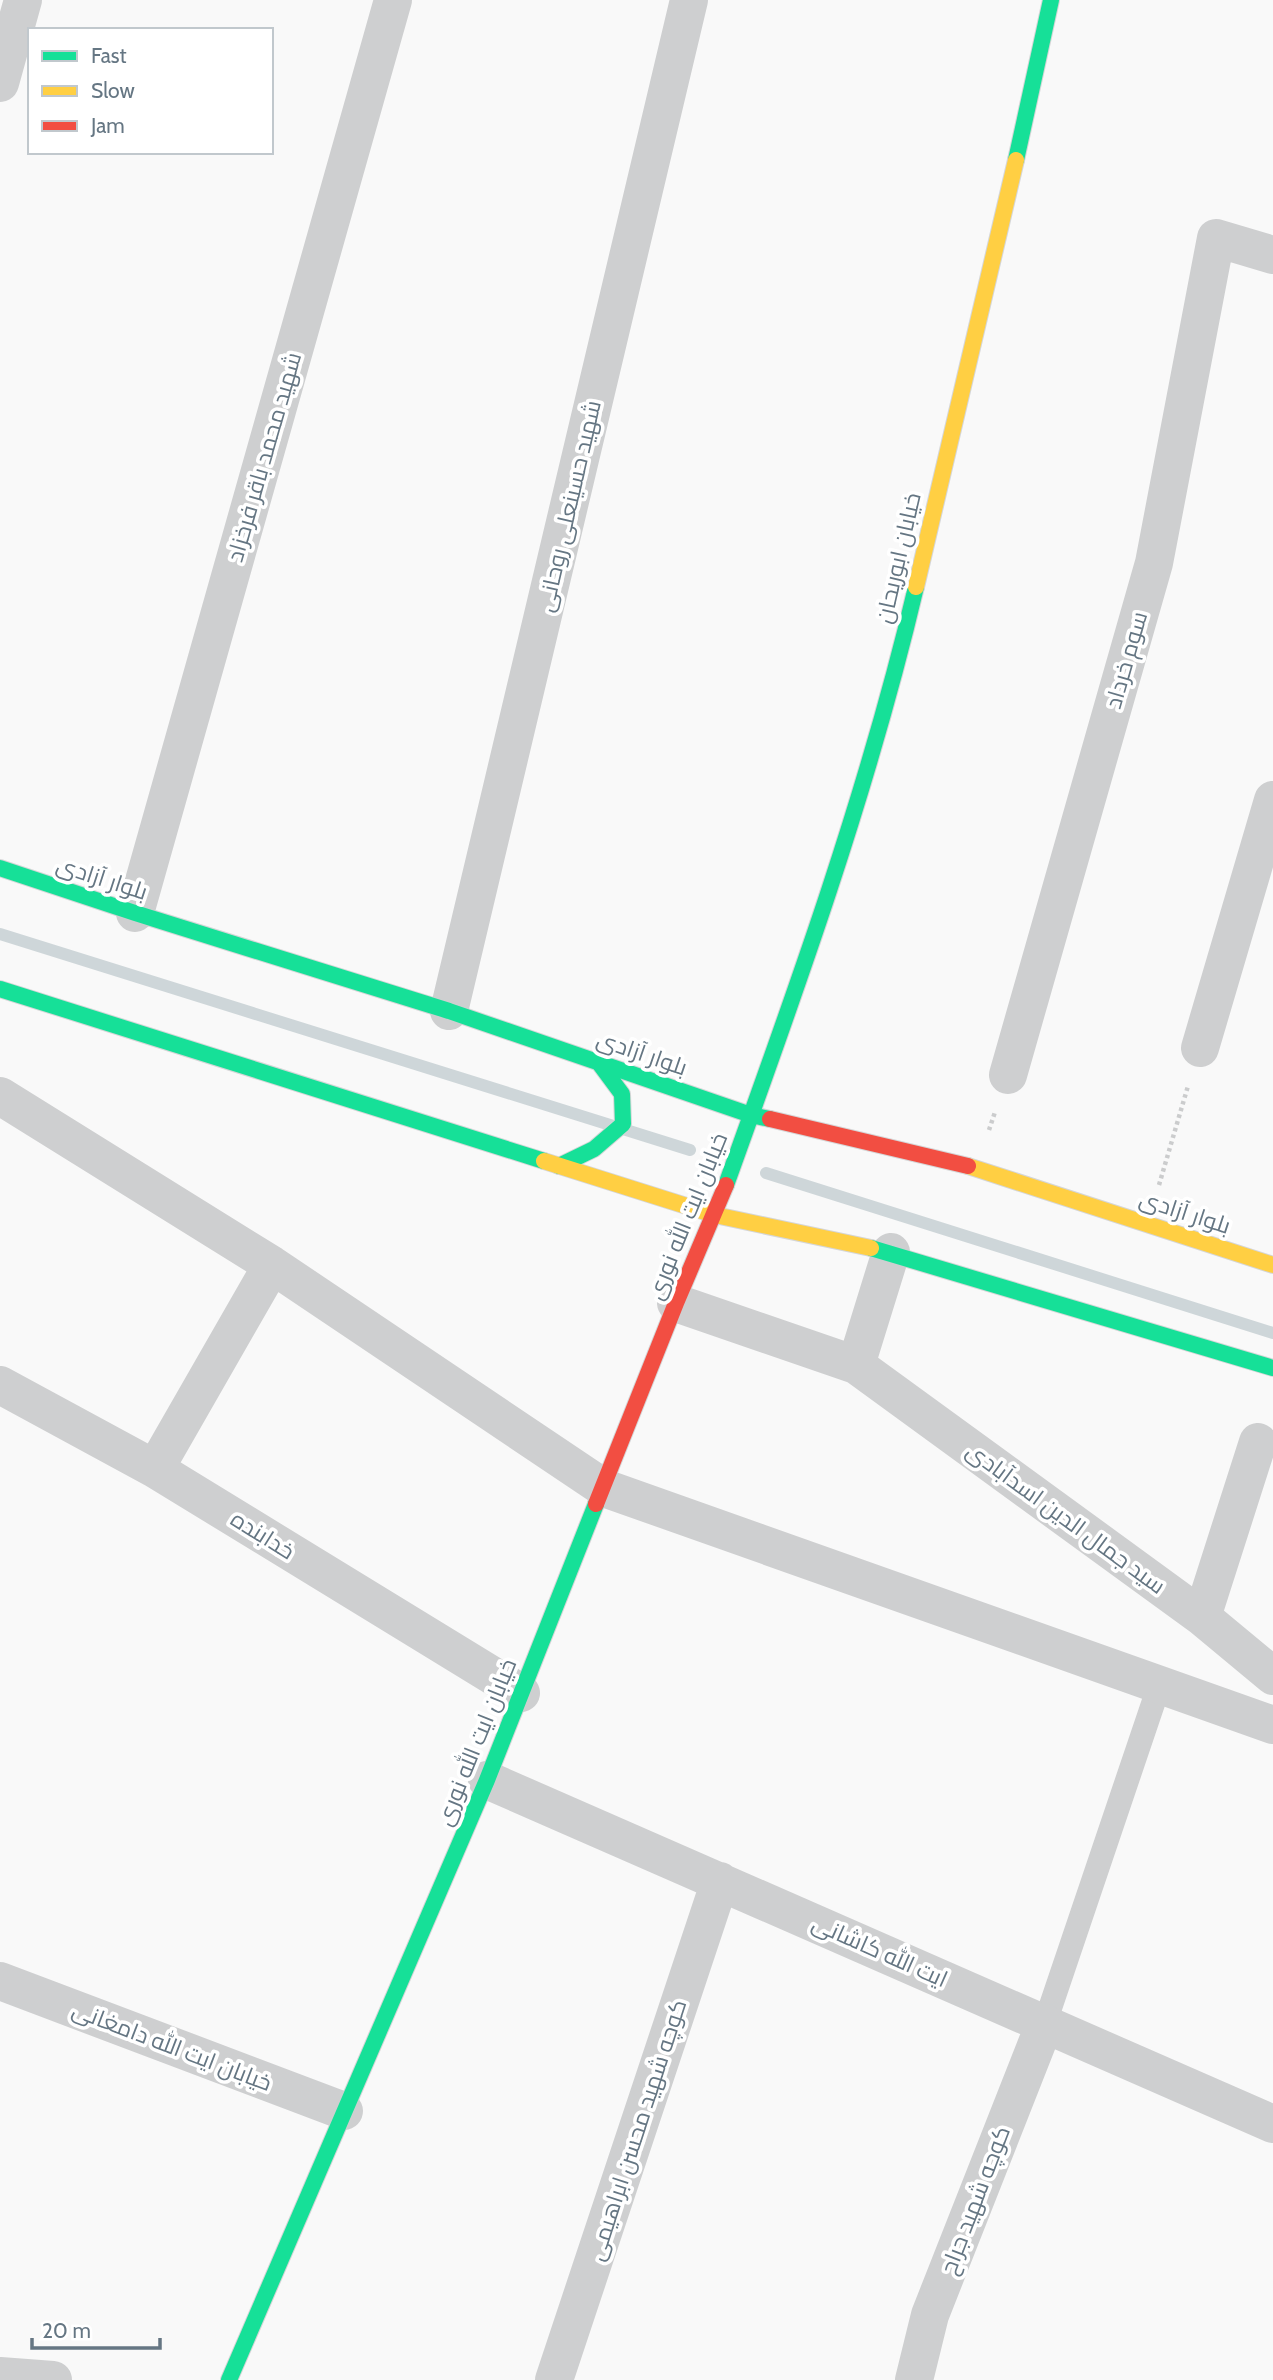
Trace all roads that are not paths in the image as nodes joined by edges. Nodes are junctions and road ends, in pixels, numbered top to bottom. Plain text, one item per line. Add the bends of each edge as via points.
1 (23, 0) edge
2 (393, 0) edge
3 (689, 0) edge
4 (1051, 0) edge
5 (0, 83) edge
6 (1273, 255) edge
7 (1273, 800) edge
8 (0, 868) edge
9 (135, 913) junction
10 (0, 989) edge
11 (449, 1011) junction
12 (1199, 1048) road end
13 (599, 1063) junction
14 (1008, 1075) road end
15 (0, 1096) edge
16 (751, 1115) junction
17 (559, 1166) junction
18 (715, 1215) junction
19 (891, 1252) junction
20 (272, 1265) junction
21 (1273, 1265) edge
22 (676, 1303) junction
23 (856, 1365) junction
24 (1273, 1368) edge
25 (0, 1385) edge
26 (1258, 1441) dead end
27 (155, 1469) junction
28 (604, 1488) junction
29 (1202, 1617) junction
30 (1273, 1676) edge
31 (1159, 1686) junction
32 (521, 1693) junction
33 (1273, 1725) edge
34 (487, 1780) junction
35 (720, 1881) junction
36 (0, 1980) edge
37 (1045, 2023) junction
38 (344, 2111) junction
39 (1273, 2124) edge
40 (0, 2376) edge
41 (53, 2380) edge
42 (229, 2380) edge
43 (554, 2380) edge
44 (914, 2380) edge

1 - 5 street
2 - 9 street, شهید محمد باقر فرخزاد
3 - 11 street, شهید حسینعلی روحانی
4 - 16 main road, خیابان ابوریحان via 896,672 853,819
6 - 14 street, سوم خرداد via 1216,238 1154,562
7 - 12 street
8 - 9 main road, بلوار آزادی
9 - 11 main road, بلوار آزادی
10 - 17 main road
11 - 13 main road, بلوار آزادی
13 - 16 main road, بلوار آزادی
13 - 17 main road via 622,1094 623,1124 598,1147
15 - 20 street
16 - 18 main road, خیابان ایت الله نوری
16 - 21 main road, بلوار آزادی via 976,1168
17 - 18 main road
18 - 19 main road
18 - 22 main road, خیابان ایت الله نوری
19 - 23 street
19 - 24 main road
20 - 27 street
20 - 28 street
22 - 23 street, سید جمال الدین اسدآبادی
22 - 28 main road, خیابان ایت الله نوری
23 - 29 street, سید جمال الدین اسدآبادی
25 - 27 street, خدابنده
26 - 29 street
27 - 32 street, خدابنده
28 - 31 street
28 - 32 main road, خیابان ایت الله نوری
29 - 30 street, سید جمال الدین اسدآبادی
31 - 33 street
31 - 37 lane
32 - 34 main road, خیابان ایت الله نوری
34 - 35 street, ایت الله کاشانی
34 - 38 main road, خیابان ایت الله نوری
35 - 37 street, ایت الله کاشانی
35 - 43 street, کوچه شهید محسن ابراهیمی
36 - 38 street, خیابان ایت الله دامغانی
37 - 39 street, ایت الله کاشانی
37 - 44 street, کوچه شهید جراح via 930,2315
38 - 42 main road, خیابان ایت الله نوری
40 - 41 street

